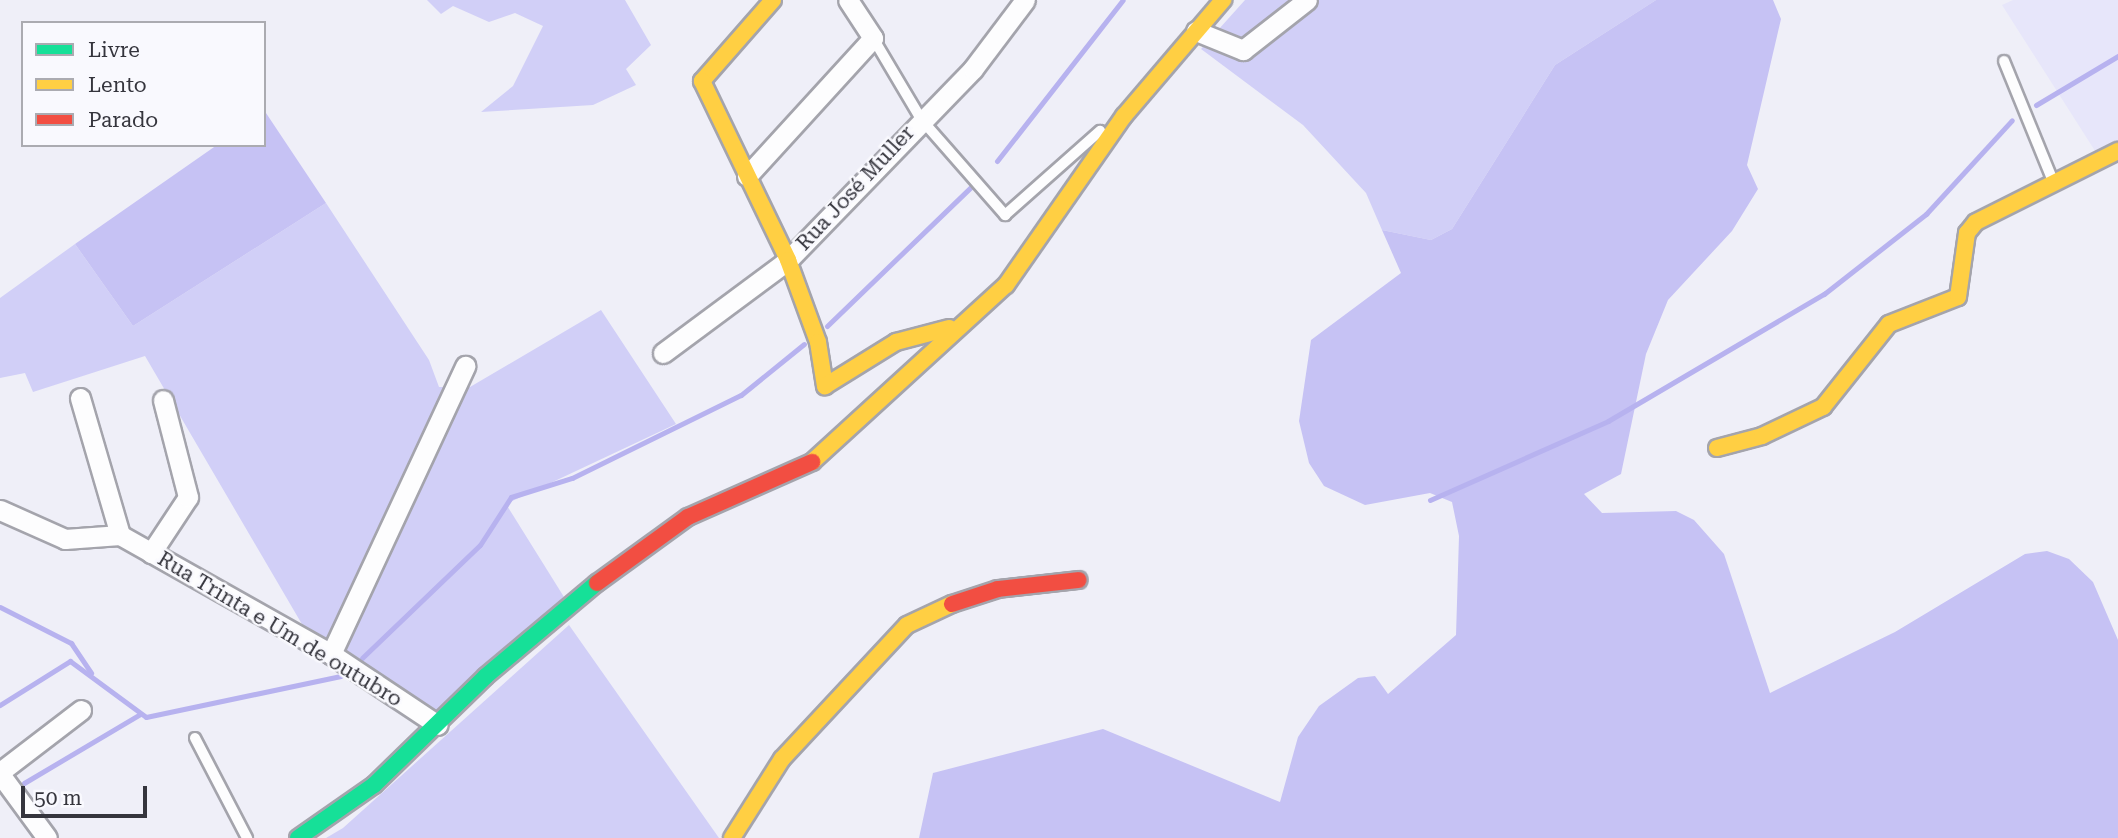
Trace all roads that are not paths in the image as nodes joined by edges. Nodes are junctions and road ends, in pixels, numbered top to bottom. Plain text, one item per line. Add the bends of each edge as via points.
1 (773, 0) edge
2 (848, 0) edge
3 (1025, 0) edge
4 (1223, 0) edge
5 (1307, 0) edge
6 (1196, 31) junction
7 (873, 38) junction
8 (2004, 61) dead end
9 (1124, 116) junction
10 (920, 119) junction
11 (2118, 151) edge
12 (747, 176) junction
13 (2056, 187) junction
14 (788, 260) junction
15 (954, 327) junction
16 (663, 353) dead end
17 (465, 366) dead end
18 (80, 398) dead end
19 (163, 400) dead end
20 (1717, 448) dead end
21 (0, 510) edge
22 (120, 535) junction
23 (151, 553) junction
24 (1078, 580) dead end
25 (331, 654) junction
26 (80, 710) dead end
27 (438, 725) junction
28 (195, 738) dead end
29 (0, 773) edge
30 (47, 838) edge
31 (247, 838) edge
32 (298, 838) edge
33 (732, 838) edge

1 - 12 street via 712,63 702,81 704,94
2 - 7 street
3 - 10 street, Rua José Muller via 973,69
4 - 6 street
5 - 6 street via 1243,50
6 - 9 street
7 - 10 lane
7 - 12 street
8 - 13 lane
9 - 10 lane via 1005,215
9 - 15 street via 1006,285
10 - 14 street, Rua José Muller
11 - 13 street
12 - 14 street
13 - 20 street via 1976,222 1967,233 1958,297 1889,324 1823,407 1762,436
14 - 15 street via 818,342 825,386 896,342
14 - 16 street, Rua José Muller
15 - 27 street via 809,464 688,517 633,552
17 - 25 street
18 - 22 street
19 - 23 street via 188,497
21 - 22 street via 65,539
22 - 23 street, Rua Trinta e Um de outubro
23 - 25 street, Rua Trinta e Um de outubro
24 - 33 street via 998,589 926,612 907,625 782,760
25 - 27 street, Rua Trinta e Um de outubro
26 - 29 street
27 - 32 street via 374,785
28 - 31 lane
29 - 30 street

